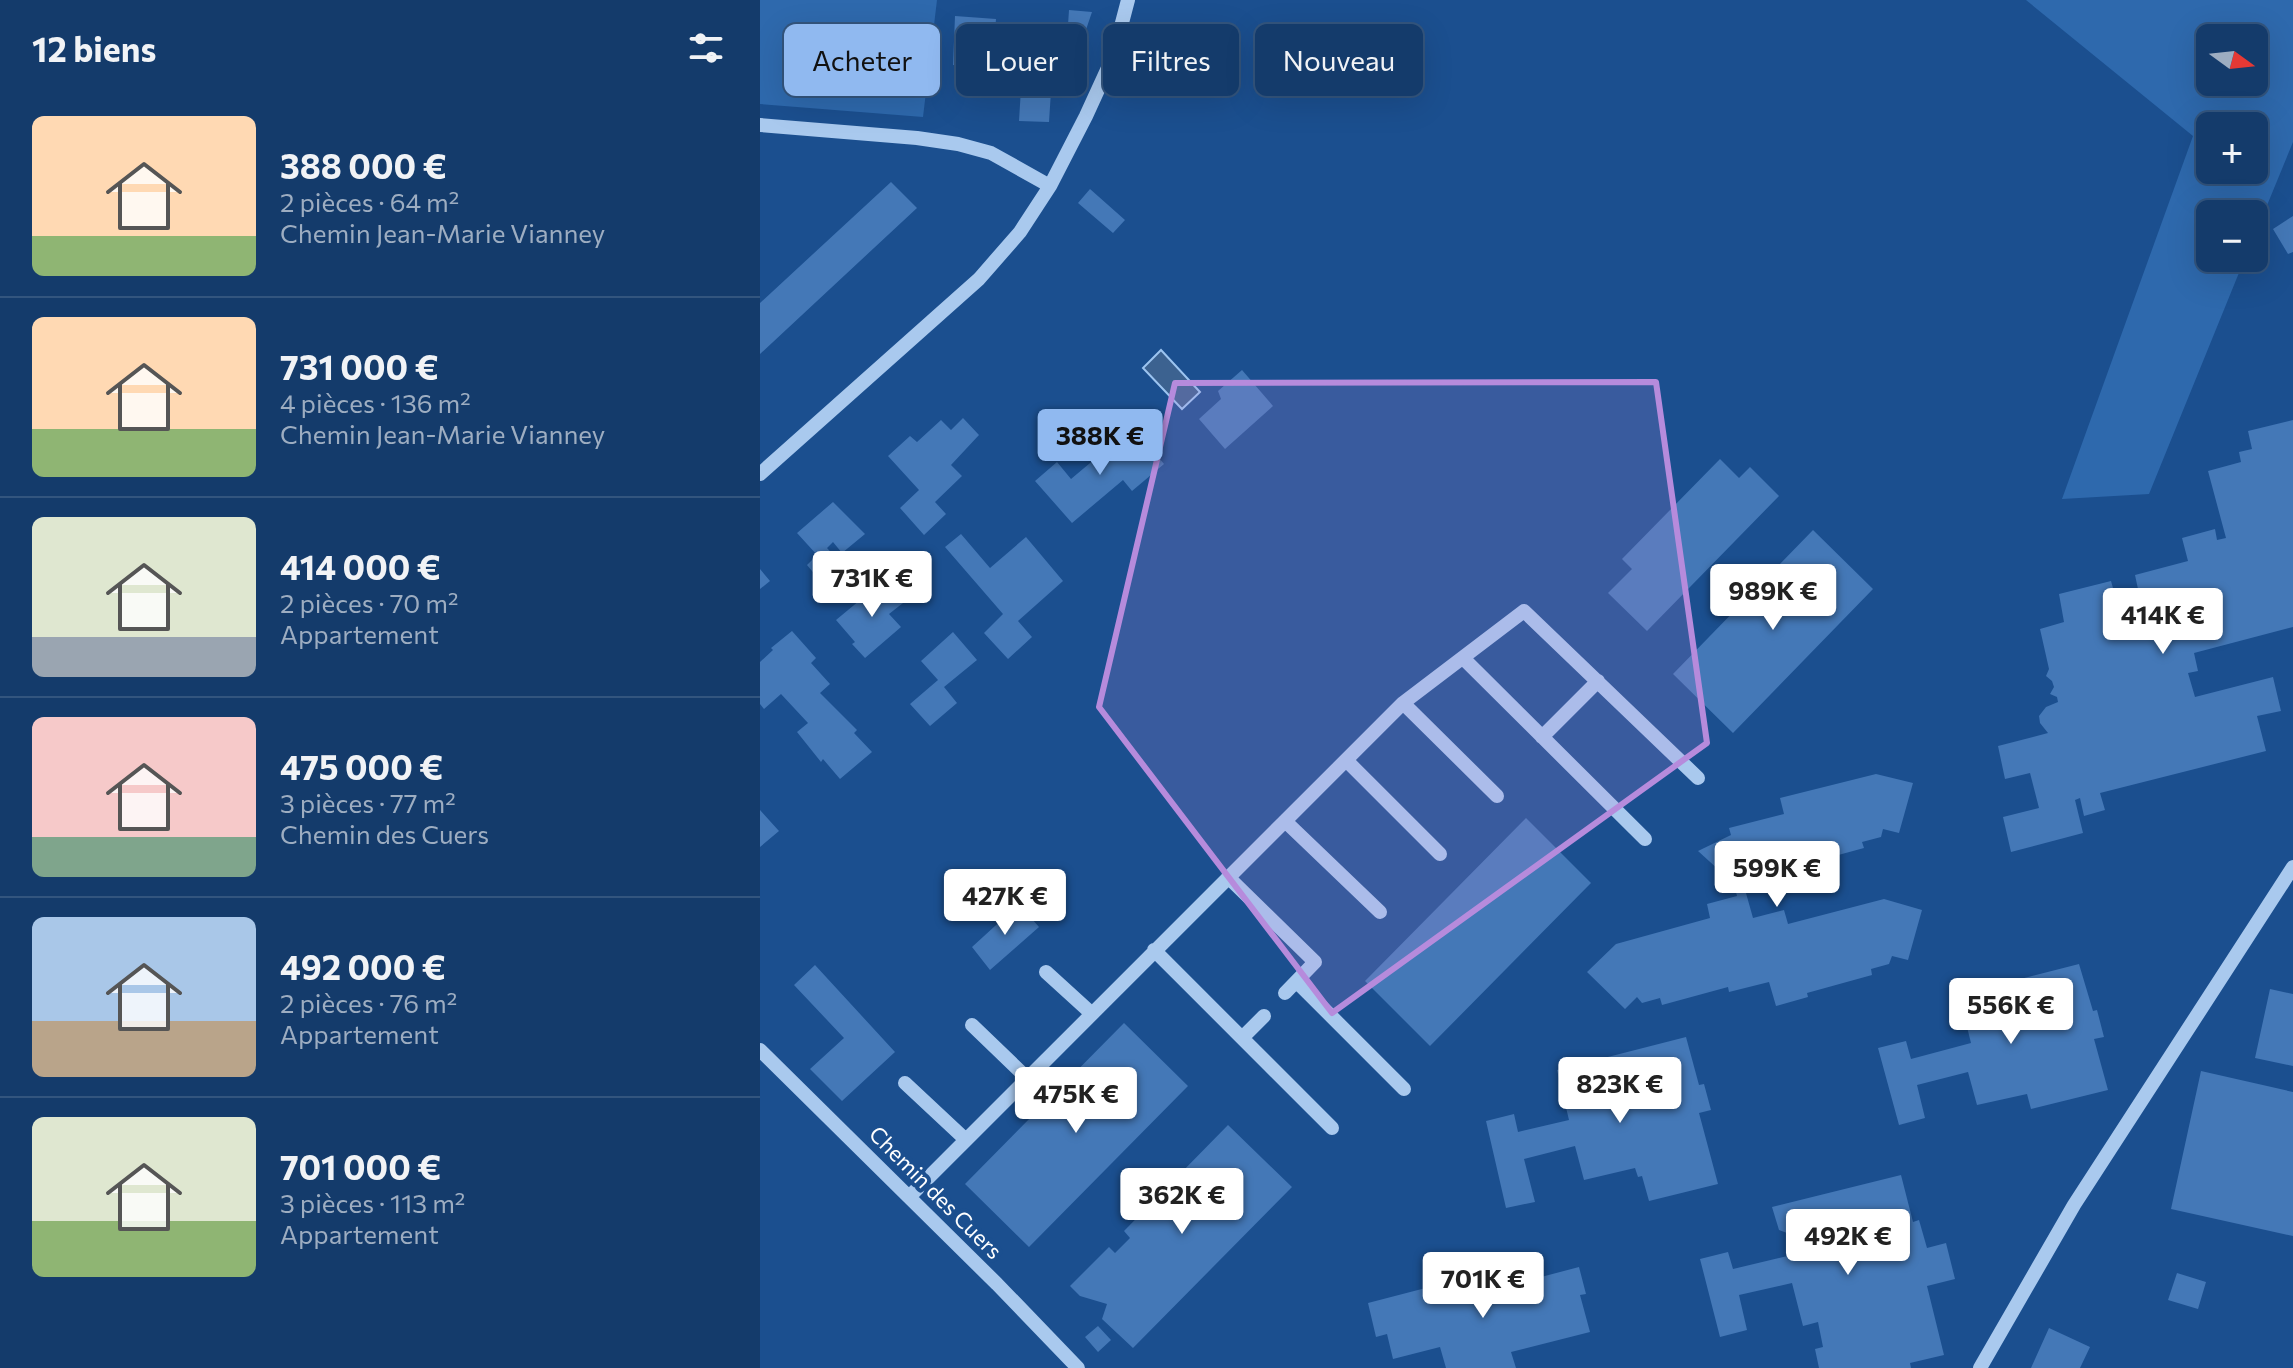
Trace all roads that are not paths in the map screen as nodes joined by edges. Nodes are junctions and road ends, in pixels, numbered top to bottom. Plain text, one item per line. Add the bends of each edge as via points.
1 (1128, 0) edge
2 (760, 125) edge
3 (1050, 186) junction
4 (760, 474) edge
5 (1463, 658) junction
6 (1598, 681) junction
7 (1403, 703) junction
8 (1542, 737) junction
9 (1347, 761) junction
10 (1698, 778) dead end
11 (1497, 796) dead end
12 (1285, 821) junction
13 (1645, 839) dead end
14 (1440, 854) dead end
15 (2293, 867) edge
16 (1228, 877) junction
17 (1380, 912) dead end
18 (1154, 950) junction
19 (1046, 972) dead end
20 (1297, 982) junction
21 (1285, 993) dead end
22 (1091, 1013) junction
23 (1264, 1016) dead end
24 (972, 1025) dead end
25 (1242, 1038) junction
26 (760, 1050) edge
27 (1027, 1078) junction
28 (905, 1083) dead end
29 (1404, 1089) dead end
30 (1332, 1128) dead end
31 (966, 1140) junction
32 (909, 1197) junction
33 (1078, 1368) edge
34 (1980, 1368) edge

1 - 3 street via 1113,57
2 - 3 street via 958,144 991,153
3 - 4 street via 1020,232 979,279
5 - 6 street via 1524,611
5 - 7 street
5 - 8 street
6 - 8 street
6 - 10 street
7 - 9 street
7 - 11 street
8 - 13 street
9 - 12 street
9 - 14 street
12 - 16 street
12 - 17 street
15 - 34 street via 2074,1205
16 - 18 street
16 - 20 street via 1315,962
18 - 22 street
18 - 25 street
19 - 22 street
20 - 21 street
20 - 29 street
22 - 27 street
23 - 25 street
24 - 27 street
25 - 30 street
26 - 32 street, Chemin des Cuers
27 - 31 street
28 - 31 street
31 - 32 street
32 - 33 street, Chemin des Cuers

